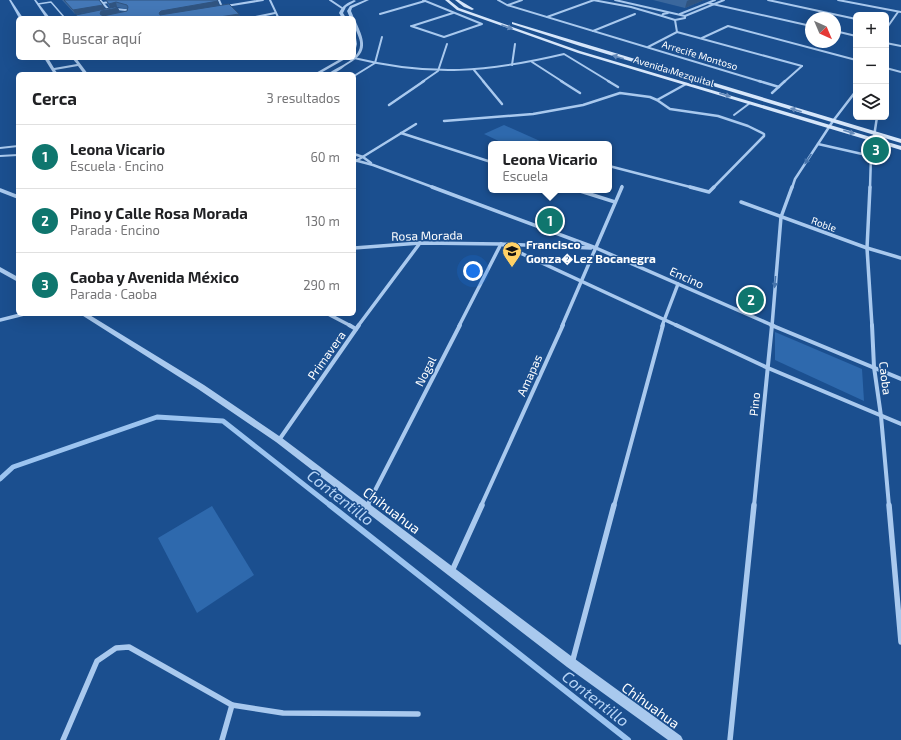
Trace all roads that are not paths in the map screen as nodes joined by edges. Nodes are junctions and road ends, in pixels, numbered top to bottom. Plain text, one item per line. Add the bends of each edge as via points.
1 (10, 0) edge
2 (35, 0) edge
3 (100, 0) edge
4 (121, 0) edge
5 (219, 0) edge
6 (263, 0) edge
7 (270, 0) edge
8 (330, 0) edge
9 (357, 0) edge
10 (368, 0) edge
11 (424, 0) edge
12 (447, 0) edge
13 (457, 0) edge
14 (498, 0) edge
15 (522, 0) edge
16 (593, 0) edge
17 (615, 0) edge
18 (715, 0) edge
19 (724, 0) edge
20 (768, 0) edge
21 (838, 0) edge
22 (113, 1) junction
23 (103, 3) junction
24 (708, 3) junction
25 (38, 4) junction
26 (714, 4) junction
27 (508, 5) junction
28 (342, 8) junction
29 (120, 9) junction
30 (110, 11) junction
31 (900, 12) edge
32 (103, 13) edge
33 (275, 13) junction
34 (453, 13) junction
35 (668, 13) junction
36 (380, 14) dead end
37 (635, 14) dead end
38 (680, 14) junction
39 (20, 16) edge
40 (47, 16) edge
41 (63, 16) edge
42 (123, 16) edge
43 (261, 16) edge
44 (277, 16) edge
45 (343, 16) edge
46 (351, 16) edge
47 (662, 16) junction
48 (685, 16) junction
49 (546, 17) junction
50 (853, 18) edge
51 (675, 20) junction
52 (805, 25) edge
53 (889, 25) edge
54 (356, 26) edge
55 (592, 31) junction
56 (677, 32) junction
57 (841, 32) edge
58 (853, 35) edge
59 (382, 37) dead end
60 (702, 38) junction
61 (447, 44) dead end
62 (514, 44) dead end
63 (889, 44) edge
64 (901, 46) edge
65 (648, 47) junction
66 (356, 57) edge
67 (356, 58) edge
68 (853, 59) edge
69 (47, 60) edge
70 (75, 60) edge
71 (341, 60) edge
72 (351, 60) edge
73 (532, 62) junction
74 (375, 63) junction
75 (78, 65) junction
76 (512, 65) junction
77 (53, 69) junction
78 (889, 69) edge
79 (474, 70) junction
80 (438, 71) junction
81 (55, 72) edge
82 (84, 72) edge
83 (320, 72) edge
84 (333, 72) edge
85 (901, 72) edge
86 (356, 75) edge
87 (686, 84) junction
88 (618, 87) dead end
89 (779, 87) junction
90 (580, 93) dead end
91 (772, 93) dead end
92 (853, 95) edge
93 (657, 100) junction
94 (750, 103) junction
95 (502, 104) dead end
96 (389, 105) dead end
97 (734, 115) dead end
98 (877, 120) edge
99 (444, 121) dead end
100 (833, 121) junction
101 (416, 124) dead end
102 (830, 126) junction
103 (401, 133) junction
104 (875, 133) junction
105 (874, 140) junction
106 (901, 141) edge
107 (818, 144) junction
108 (16, 146) edge
109 (0, 148) edge
110 (901, 148) edge
111 (16, 155) edge
112 (356, 155) edge
113 (0, 156) edge
114 (871, 156) junction
115 (363, 157) junction
116 (356, 160) edge
117 (356, 161) edge
118 (488, 161) edge
119 (373, 165) junction
120 (612, 167) edge
121 (622, 186) dead end
122 (0, 190) edge
123 (586, 193) edge
124 (16, 196) edge
125 (615, 202) junction
126 (741, 202) dead end
127 (781, 217) junction
128 (420, 243) junction
129 (501, 244) junction
130 (356, 248) edge
131 (596, 248) junction
132 (867, 248) junction
133 (901, 258) edge
134 (0, 269) edge
135 (16, 279) edge
136 (582, 282) junction
137 (678, 284) junction
138 (16, 316) edge
139 (86, 316) edge
140 (332, 316) edge
141 (0, 320) edge
142 (664, 320) junction
143 (771, 325) junction
144 (356, 330) junction
145 (874, 367) junction
146 (768, 368) junction
147 (901, 379) edge
148 (881, 416) junction
149 (901, 424) edge
150 (279, 440) junction
151 (366, 508) junction
152 (451, 572) junction
153 (901, 642) edge
154 (571, 663) junction
155 (232, 705) junction
156 (418, 714) dead end
157 (63, 740) edge
158 (222, 740) edge
159 (677, 740) edge
160 (730, 740) edge

1 - 39 street
2 - 25 street
3 - 23 street
4 - 22 street
5 - 6 street via 222,7
7 - 33 street
8 - 28 street
9 - 28 street
10 - 46 street via 351,7 349,11
11 - 34 street
11 - 36 street
12 -> 87 main road, Avenida Mezquital via 458,9 579,52
100 -> 13 main road, Avenida Mezquital via 581,46 475,10
14 - 27 street
15 - 27 street
16 - 47 street
16 - 49 street
17 - 35 street
18 - 24 street
19 - 26 street
20 - 50 street
21 - 31 street
22 - 23 street
22 - 29 street
23 - 30 street
24 - 26 street
24 - 38 street
25 - 40 street
25 - 41 lane via 50,2
26 - 48 street
26 - 52 street
27 - 49 street
28 - 45 street
29 - 30 street
29 - 42 street via 128,10
30 - 32 street
31 - 53 street
33 - 43 street
33 - 44 street
34 - 34 street via 482,24 444,37 410,26
35 - 38 street
35 - 47 street
37 - 55 street
38 - 48 street
47 - 51 street
48 - 51 street via 683,19
49 - 55 street
51 - 56 street
54 - 66 street via 363,45 361,53
55 - 65 street
56 - 60 street
56 - 65 street, Arrecife Montoso
57 - 58 street
59 - 74 street
60 - 68 street via 728,26
60 - 89 street via 802,66
61 - 80 street
62 - 76 street
63 - 64 street
65 - 89 street, Arrecife Montoso
67 - 74 street
69 - 77 street
70 - 75 street
71 - 83 street
72 - 84 street
73 - 76 street
73 - 88 street via 564,54
73 - 90 street
74 - 80 street
74 - 86 street
75 - 77 street
75 - 82 street
76 - 79 street
77 - 81 street
78 - 85 street
79 - 80 street
79 - 95 street
80 - 96 street
87 - 93 street
87 -> 94 main road, Avenida Mezquital
89 - 91 street
92 - 100 street, Pino
93 - 99 street via 620,93 583,105 533,114
93 - 120 street via 670,109 718,116 761,131 764,136 709,192
94 - 97 lane
94 - 102 main road, Avenida Mezquital
98 - 104 street, Caoba
100 - 102 street, Pino
100 - 104 main road, Avenida Mezquital
101 - 103 street
102 -> 105 main road, Avenida Mezquital
102 - 107 street, Pino
103 - 115 street
103 - 118 street
104 - 105 street, Caoba
104 - 106 main road, Avenida Mezquital
105 - 110 main road, Avenida Mezquital
105 - 114 street, Caoba
107 - 114 street
107 -> 127 street, Pino via 795,178
108 - 109 street
111 - 113 street
112 - 115 street
114 - 132 street, Caoba
115 - 116 street
115 - 119 street
117 - 119 street
119 - 131 street, Encino
121 - 125 street, Amapas
122 - 124 street
123 - 125 street
125 - 131 street, Amapas
126 - 127 street, Roble
127 - 132 street, Roble
127 -> 143 street, Pino
128 - 129 street, Rosa Morada
128 - 130 street, Rosa Morada
128 - 144 street, Primavera
129 - 131 street, Rosa Morada
129 - 136 street
129 - 151 street, Nogal
131 - 136 street, Amapas
131 - 137 street, Encino
132 - 133 street, Roble
132 - 145 street, Caoba
134 - 135 street
136 - 142 street
136 - 152 street, Amapas
137 - 142 street
137 - 143 street, Encino
138 - 141 street
139 - 150 street, Chihuahua via 202,387
140 - 144 street
142 - 146 street
142 - 154 street
143 - 145 street, Encino
143 - 146 street, Pino
144 - 150 street, Primavera
145 - 147 street, Encino
145 - 148 street, Caoba
146 - 148 street
146 - 160 street, Pino
148 - 149 street
148 - 153 street, Caoba
150 - 151 street, Chihuahua
151 - 152 street, Chihuahua
152 - 154 street, Chihuahua
154 - 159 street, Chihuahua
155 - 156 street via 283,713
155 - 157 street via 129,647 116,648 97,661
155 - 158 street

